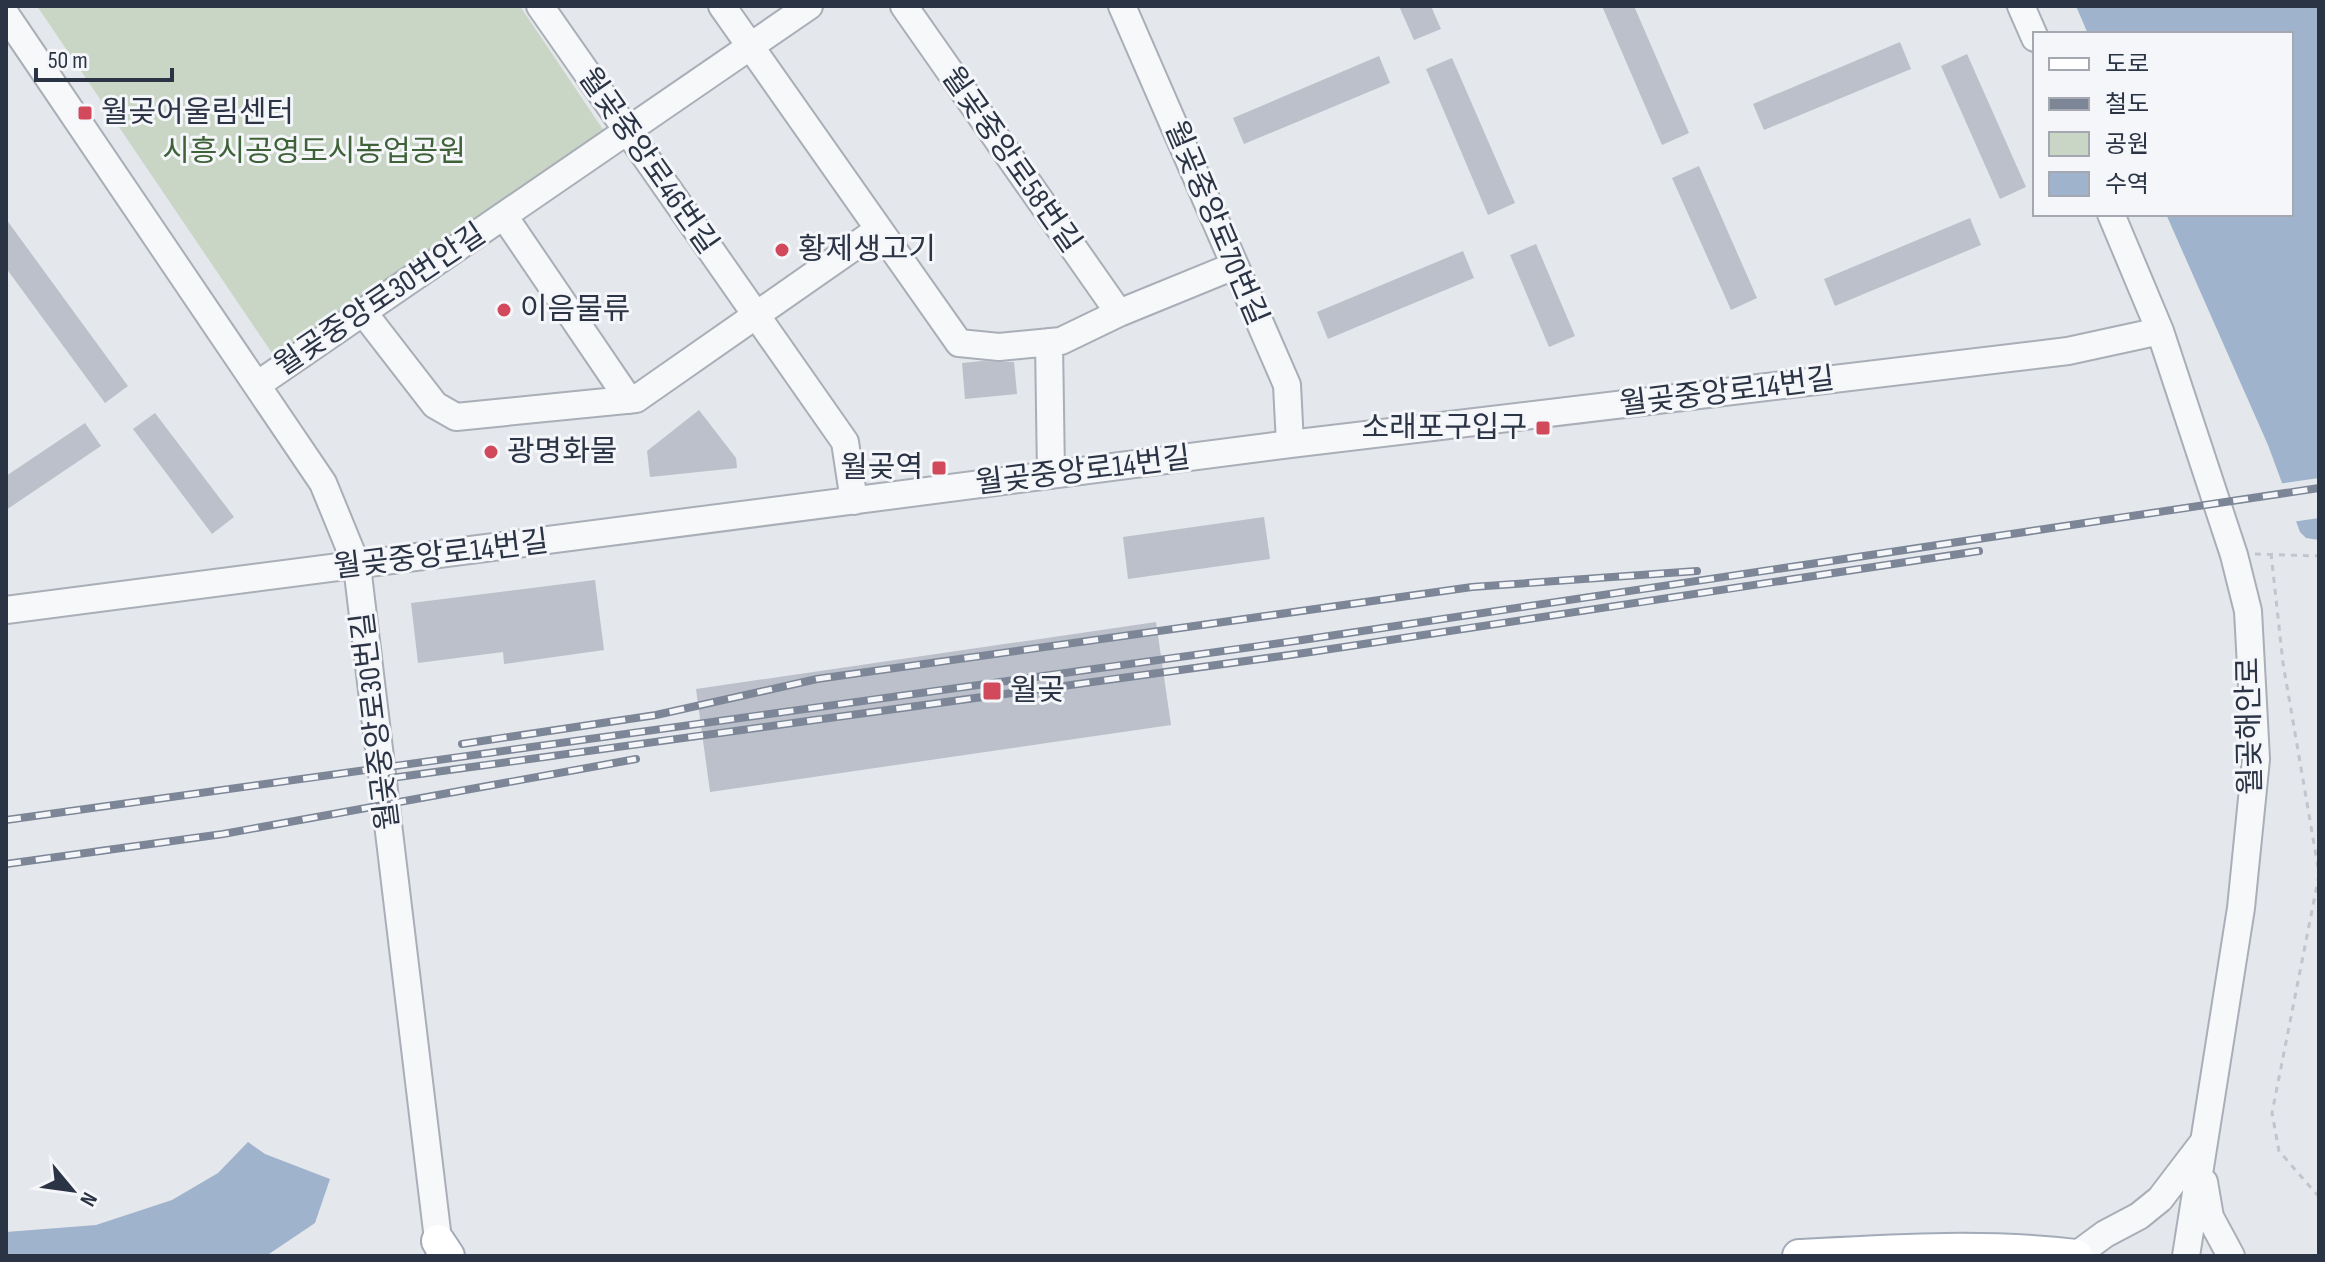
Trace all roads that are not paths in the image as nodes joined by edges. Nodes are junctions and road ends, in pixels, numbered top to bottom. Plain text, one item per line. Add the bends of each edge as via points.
1 (540, 6) edge
2 (722, 6) edge
3 (809, 6) edge
4 (904, 6) edge
5 (1122, 6) edge
6 (2021, 6) edge
7 (6, 15) edge
8 (2033, 33) edge
9 (749, 46) junction
10 (626, 131) junction
11 (504, 216) junction
12 (2112, 216) edge
13 (878, 230) junction
14 (1234, 266) junction
15 (363, 312) junction
16 (1119, 313) junction
17 (756, 316) junction
18 (2160, 331) junction
19 (1049, 342) junction
20 (257, 385) junction
21 (629, 400) junction
22 (1290, 444) junction
23 (1051, 475) junction
24 (854, 501) junction
25 (357, 566) junction
26 (6, 610) edge
27 (2203, 1150) junction
28 (440, 1252) edge
29 (1799, 1256) edge
30 (2076, 1256) edge
31 (2186, 1256) edge
32 (2231, 1256) edge

1 - 10 street, 월곶중앙로46번길
2 - 9 street
3 - 9 street, 월곶중앙로30번안길
4 - 16 street, 월곶중앙로58번길
5 - 14 street, 월곶중앙로70번길
6 - 8 street
7 - 20 street, 월곶중앙로30번길
9 - 10 street, 월곶중앙로30번안길
9 - 13 street
10 - 11 street, 월곶중앙로30번안길
10 - 17 street, 월곶중앙로46번길
11 - 15 street, 월곶중앙로30번안길
11 - 21 street, 월곶중앙로30번안길
12 - 18 street, 월곶해안로
13 - 17 street
13 - 19 street via 959,343 999,347
14 - 16 street
14 - 22 street, 월곶중앙로70번길 via 1287,385
15 - 20 street, 월곶중앙로30번안길
15 - 21 street via 435,405 456,417
16 - 19 street
17 - 21 street
17 - 24 street, 월곶중앙로46번길 via 845,442
18 - 22 street, 월곶중앙로14번길 via 2068,351
18 - 27 street, 월곶해안로 via 2248,611 2256,759 2241,908
19 - 23 street
20 - 25 street, 월곶중앙로30번길 via 323,483
22 - 23 street, 월곶중앙로14번길
23 - 24 street, 월곶중앙로14번길
24 - 25 street, 월곶중앙로14번길
25 - 26 street, 월곶중앙로14번길
25 - 28 street, 월곶중앙로30번길
27 - 30 street via 2160,1199
27 - 31 street, 월곶해안로
27 - 32 street via 2210,1217
29 - 30 main road via 1924,1249

